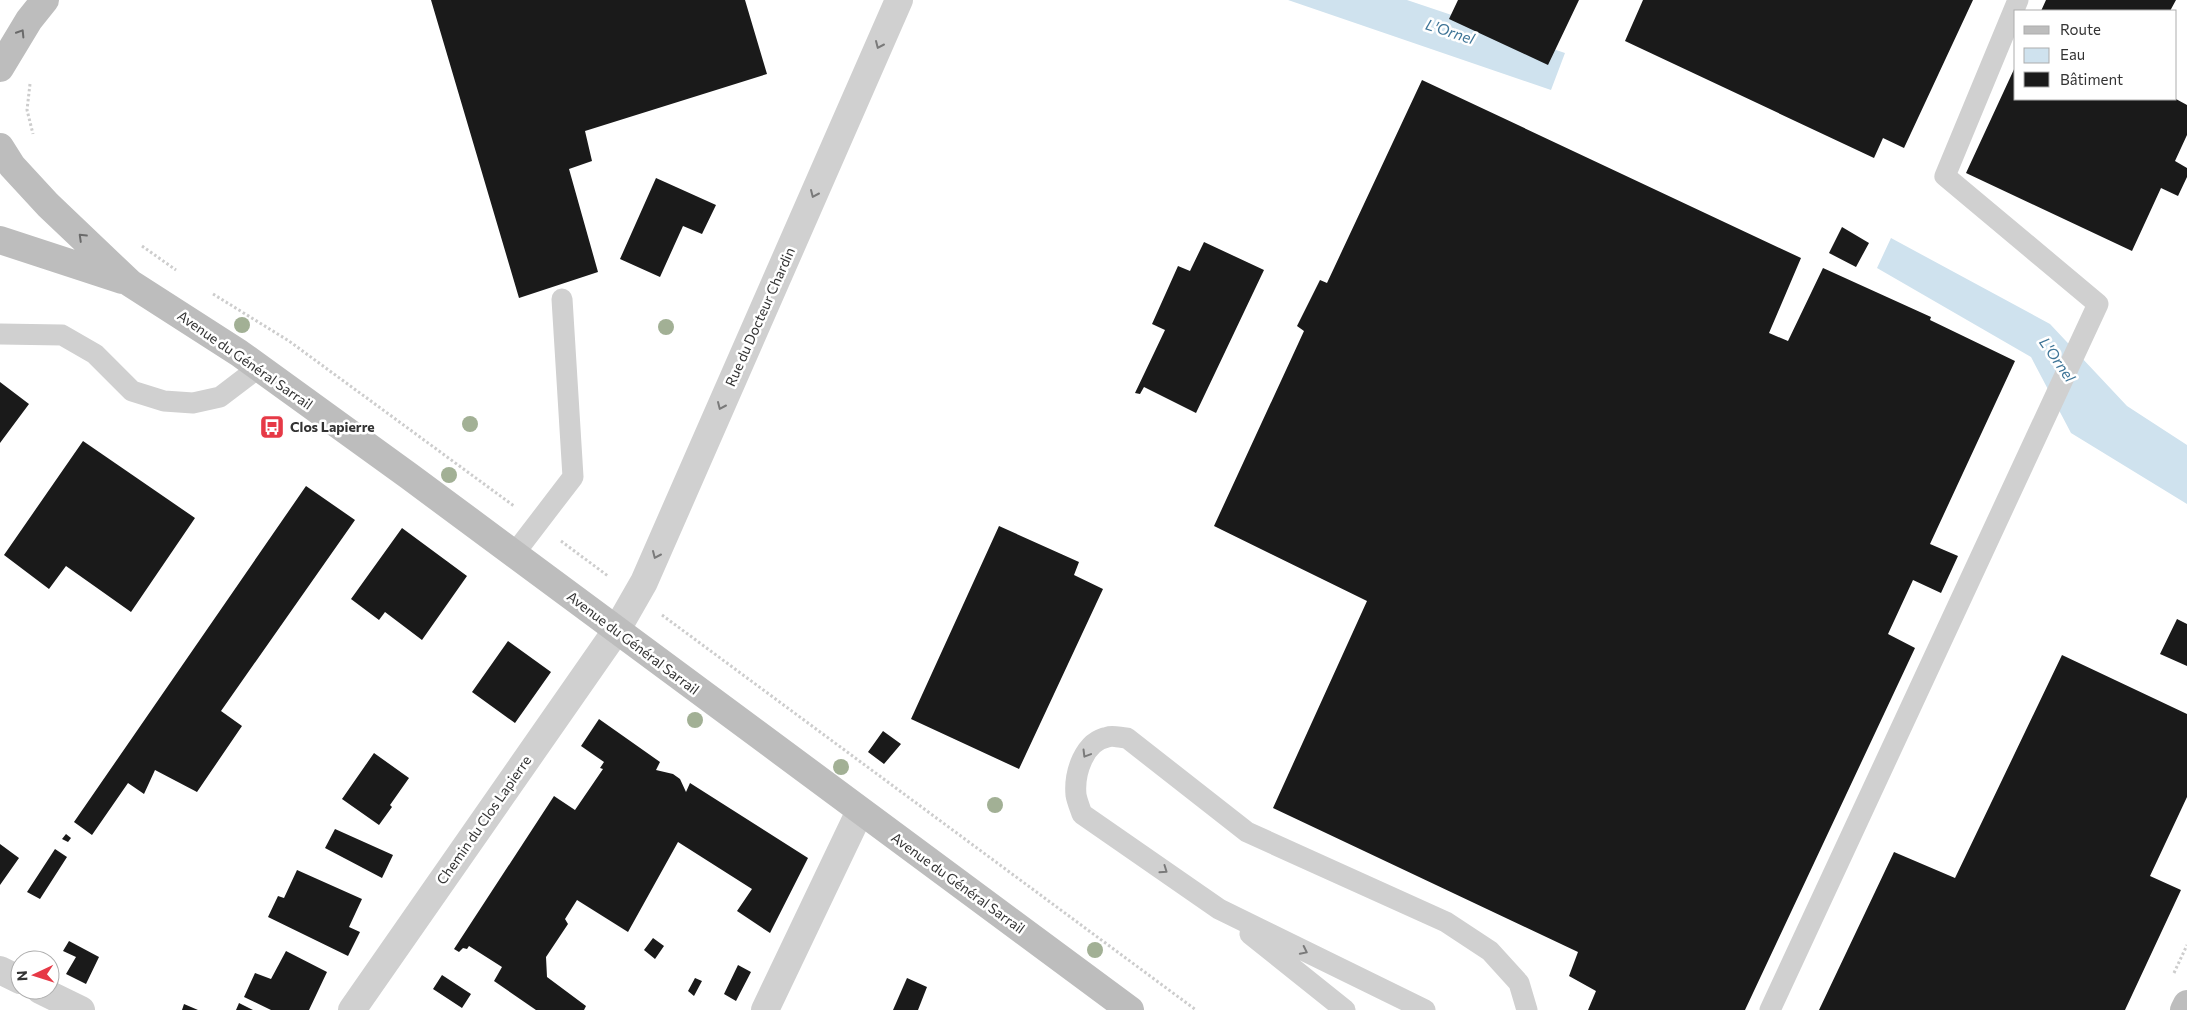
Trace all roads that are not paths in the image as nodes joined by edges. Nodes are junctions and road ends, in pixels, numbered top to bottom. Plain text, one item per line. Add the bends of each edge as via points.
1 (45, 0) edge
2 (899, 0) edge
3 (2018, 0) edge
4 (0, 68) edge
5 (0, 147) edge
6 (0, 240) edge
7 (130, 283) junction
8 (562, 299) dead end
9 (0, 334) edge
10 (258, 368) junction
11 (514, 554) junction
12 (616, 631) junction
13 (860, 811) junction
14 (1219, 909) junction
15 (60, 1000) edge
16 (2187, 1004) edge
17 (81, 1010) edge
18 (352, 1010) edge
19 (765, 1010) edge
20 (1130, 1010) edge
21 (1345, 1010) edge
22 (1425, 1010) edge
23 (1527, 1010) edge
24 (1770, 1010) edge
25 (2184, 1010) edge

4 -> 1 main road
2 -> 12 street, Rue du Docteur Chardin via 644,582
3 - 24 lane via 1945,176 2098,304
7 -> 5 main road, Avenue du Général Sarrail via 48,205 12,166
6 - 7 main road, Avenue du Général Sarrail
7 - 10 main road, Avenue du Général Sarrail
8 - 11 lane via 574,477
9 - 10 lane via 62,335 95,354 132,391 164,401 193,403 220,397
10 - 11 main road, Avenue du Général Sarrail
11 - 12 main road, Avenue du Général Sarrail
12 - 13 main road, Avenue du Général Sarrail
12 - 18 street, Chemin du Clos Lapierre
13 - 19 street
13 - 20 main road, Avenue du Général Sarrail
14 - 21 lane
14 -> 22 lane
23 -> 14 lane via 1519,983 1490,951 1446,922 1247,832 1128,738 1108,736 1094,742 1084,754 1078,775 1076,795 1082,814
15 - 17 street
16 - 25 main road

